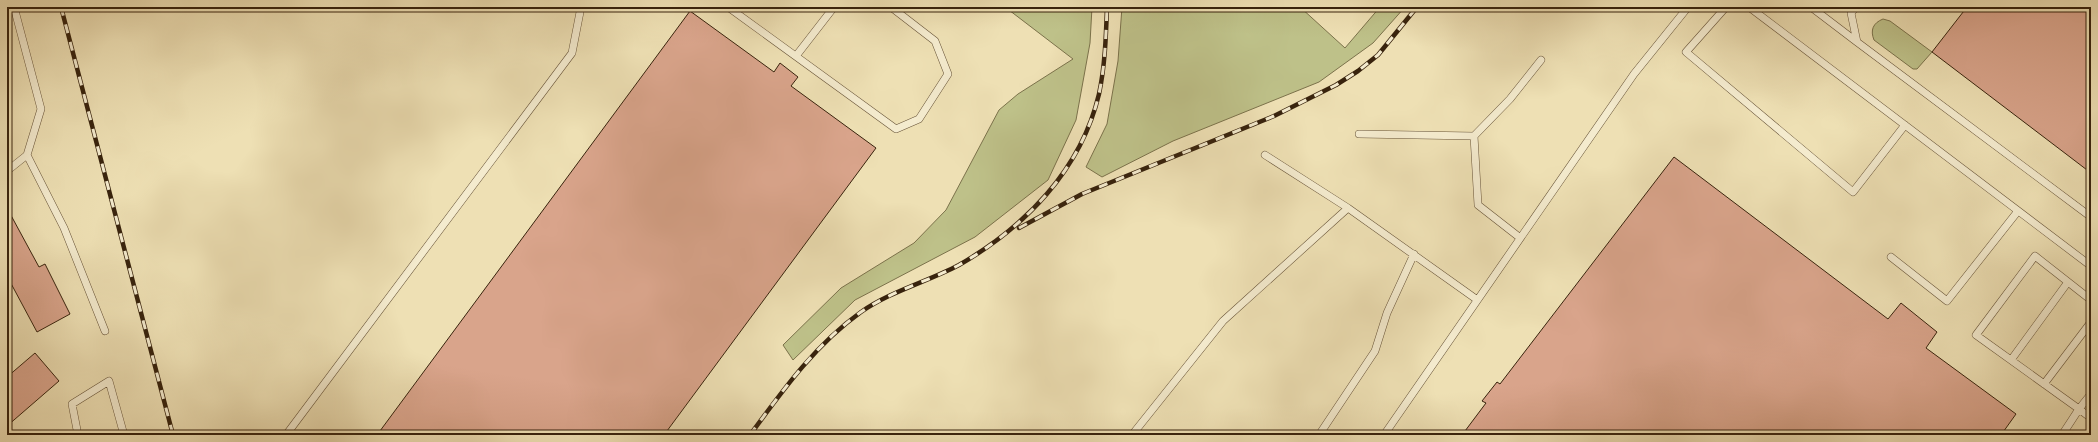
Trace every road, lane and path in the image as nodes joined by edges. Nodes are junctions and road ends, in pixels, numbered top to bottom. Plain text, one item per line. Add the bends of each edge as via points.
1 (14, 7) edge
2 (581, 7) edge
3 (728, 7) edge
4 (834, 7) edge
5 (891, 7) edge
6 (1688, 7) edge
7 (1726, 7) edge
8 (1749, 7) edge
9 (1811, 7) edge
10 (1856, 7) edge
11 (1857, 42) junction
12 (796, 56) junction
13 (1541, 60) dead end
14 (1905, 125) junction
15 (1360, 134) dead end
16 (1474, 136) junction
17 (27, 155) junction
18 (1265, 155) dead end
19 (7, 171) edge
20 (1348, 208) junction
21 (2018, 211) junction
22 (2091, 217) edge
23 (1519, 237) junction
24 (1414, 254) junction
25 (1891, 257) dead end
26 (2091, 266) edge
27 (2068, 282) junction
28 (1476, 299) junction
29 (2091, 300) edge
30 (2091, 322) edge
31 (105, 331) dead end
32 (2011, 360) junction
33 (2044, 384) junction
34 (2091, 394) edge
35 (2079, 409) junction
36 (2091, 418) edge
37 (78, 435) edge
38 (124, 435) edge
39 (286, 435) edge
40 (1132, 435) edge
41 (1319, 435) edge
42 (1384, 435) edge
43 (2062, 435) edge

1 - 17 lane via 41,108
2 - 39 lane via 572,53
3 - 12 lane
4 - 12 lane
5 - 12 lane via 936,41 948,74 919,119 896,129
6 - 23 lane via 1634,74
7 - 14 lane via 1686,52 1854,192
8 - 14 lane
9 - 11 lane
10 - 11 lane via 1851,13
11 - 22 lane
13 - 16 lane
14 - 21 lane
15 - 16 lane
16 - 23 lane via 1478,205
17 - 19 lane
17 - 31 lane via 64,228
18 - 20 lane
20 - 24 lane
20 - 40 lane via 1223,321
21 - 25 lane via 1947,301
21 - 26 lane
23 - 28 lane
24 - 28 lane
24 - 41 lane via 1387,313 1375,351
27 - 29 lane
27 - 32 lane
27 - 32 lane via 2035,256 1976,334
28 - 42 lane
30 - 33 lane
32 - 33 lane
33 - 35 lane
34 - 35 lane
35 - 36 lane
35 - 43 lane
37 - 38 lane via 72,404 109,381

